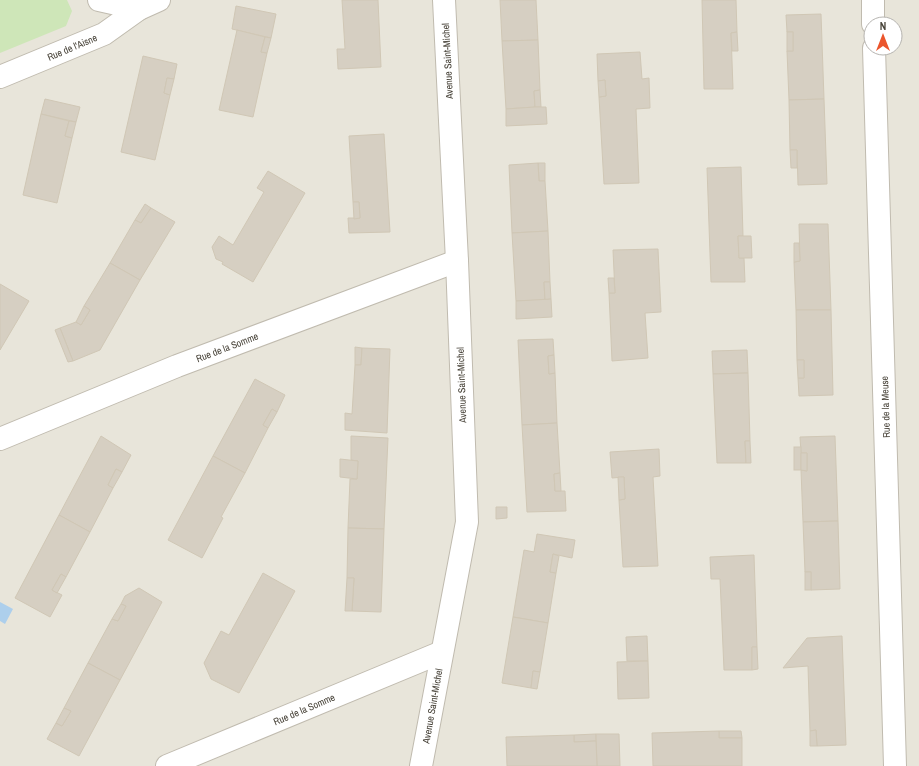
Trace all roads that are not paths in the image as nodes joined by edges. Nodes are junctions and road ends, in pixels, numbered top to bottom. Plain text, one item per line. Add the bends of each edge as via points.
1 (99, 0) edge
2 (159, 0) edge
3 (444, 0) edge
4 (873, 0) edge
5 (139, 9) junction
6 (873, 16) edge
7 (874, 56) edge
8 (0, 77) edge
9 (457, 261) junction
10 (0, 439) edge
11 (442, 652) junction
12 (167, 766) edge
13 (421, 766) edge
14 (895, 766) edge

1 - 5 street
2 - 5 street, Rue de l'Aisne
3 - 9 street, Avenue Saint-Michel
4 - 6 street
5 - 8 street, Rue de l'Aisne via 104,34
7 - 14 street, Rue de la Meuse
9 - 10 street, Rue de la Somme via 177,366
9 - 11 street, Avenue Saint-Michel via 467,522
11 - 12 street, Rue de la Somme
11 - 13 street, Avenue Saint-Michel

